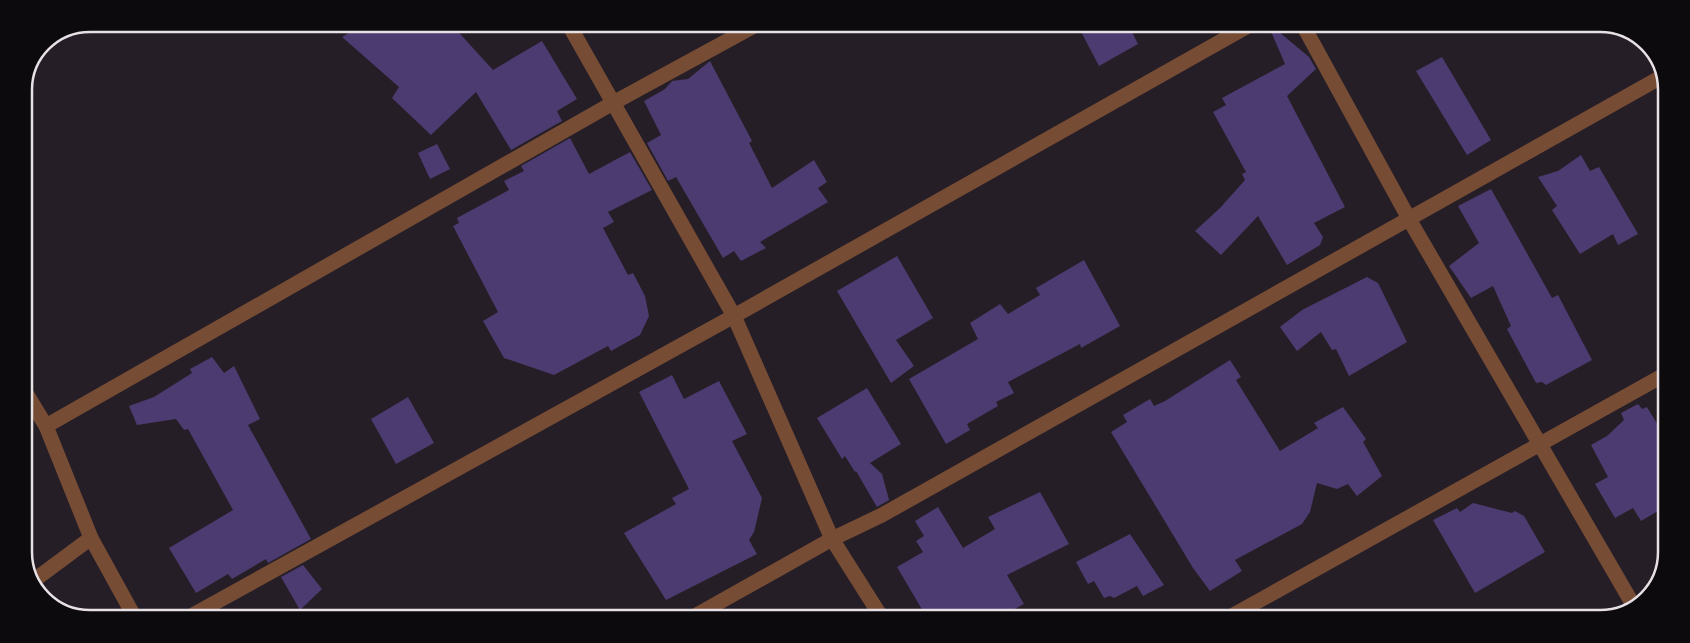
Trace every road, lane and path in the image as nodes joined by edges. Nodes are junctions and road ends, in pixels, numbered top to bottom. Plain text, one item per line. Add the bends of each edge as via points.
1 (574, 33) edge
2 (741, 33) edge
3 (1236, 33) edge
4 (1307, 33) edge
5 (1656, 79) edge
6 (613, 103) junction
7 (1410, 219) junction
8 (734, 316) junction
9 (1658, 379) edge
10 (33, 404) edge
11 (46, 426) junction
12 (1539, 444) junction
13 (91, 538) junction
14 (832, 539) junction
15 (38, 577) edge
16 (1631, 601) edge
17 (131, 610) edge
18 (202, 610) edge
19 (705, 610) edge
20 (877, 610) edge
21 (1242, 610) edge

1 - 6 street
2 - 6 street
3 - 8 street
4 - 7 street
5 - 7 street
6 - 8 street
6 - 11 street
7 - 12 street
7 - 14 street via 890,511
8 - 14 street
8 - 18 street
9 - 12 street
10 - 11 street
11 - 13 street
12 - 16 street
12 - 21 street
13 - 15 street
13 - 17 street
14 - 19 street
14 - 20 street

